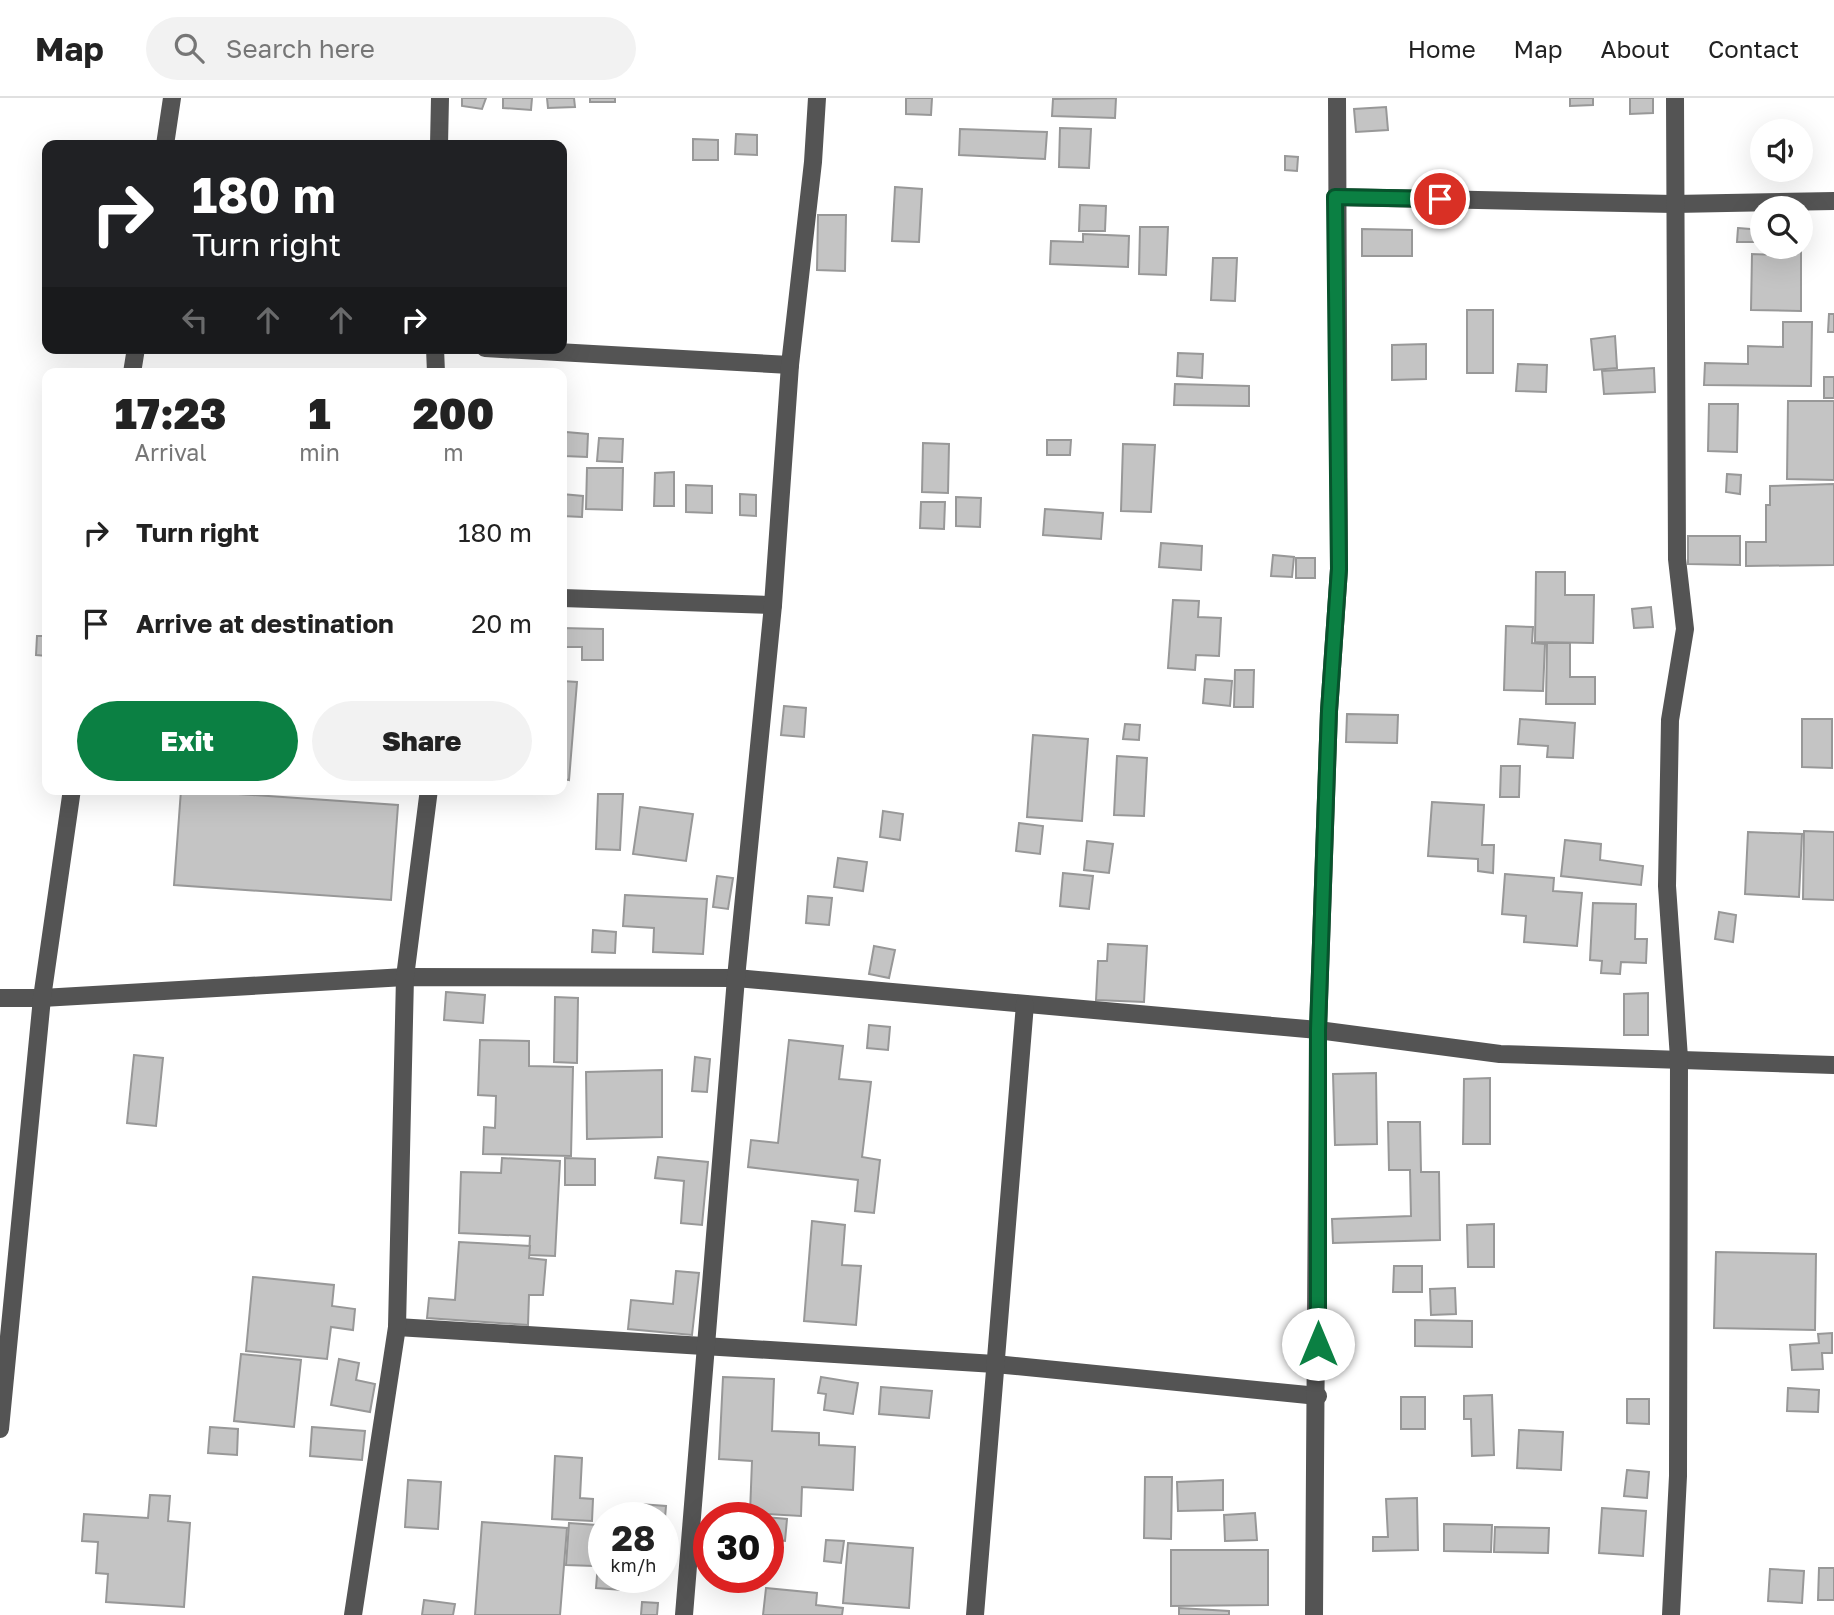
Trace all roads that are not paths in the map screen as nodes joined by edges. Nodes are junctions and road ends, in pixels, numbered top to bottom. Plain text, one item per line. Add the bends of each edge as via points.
1 (172, 98) edge
2 (440, 98) edge
3 (817, 98) edge
4 (1337, 98) edge
5 (1675, 98) edge
6 (166, 140) edge
7 (439, 140) edge
8 (1335, 197) junction
9 (1834, 201) edge
10 (1674, 204) junction
11 (567, 353) edge
12 (790, 365) junction
13 (567, 598) edge
14 (773, 605) junction
15 (71, 795) edge
16 (428, 795) edge
17 (405, 977) junction
18 (736, 978) junction
19 (0, 998) edge
20 (42, 998) junction
21 (1024, 1004) junction
22 (1318, 1030) junction
23 (1679, 1058) junction
24 (1834, 1065) edge
25 (397, 1327) junction
26 (705, 1344) junction
27 (995, 1364) junction
28 (1318, 1396) junction
29 (0, 1429) edge
30 (353, 1615) edge
31 (684, 1615) edge
32 (975, 1615) edge
33 (1314, 1615) edge
34 (1671, 1615) edge

1 - 6 street
2 - 7 street
3 - 12 street
4 - 8 street
5 - 10 street
8 - 10 street
8 - 22 street via 1339,569 1329,711
9 - 10 street
10 - 23 street via 1677,559 1685,629 1670,720 1667,886
11 - 12 street
12 - 14 street
13 - 14 street
14 - 18 street
15 - 20 street
16 - 17 street
17 - 18 street
17 - 20 street
17 - 25 street
18 - 21 street
18 - 26 street
19 - 20 street
20 - 29 street
21 - 22 street
21 - 27 street
22 - 23 street via 1500,1054
22 - 28 street
23 - 24 street
23 - 34 street via 1678,1476
25 - 26 street
25 - 30 street
26 - 27 street
26 - 31 street
27 - 28 street
27 - 32 street
28 - 33 street

